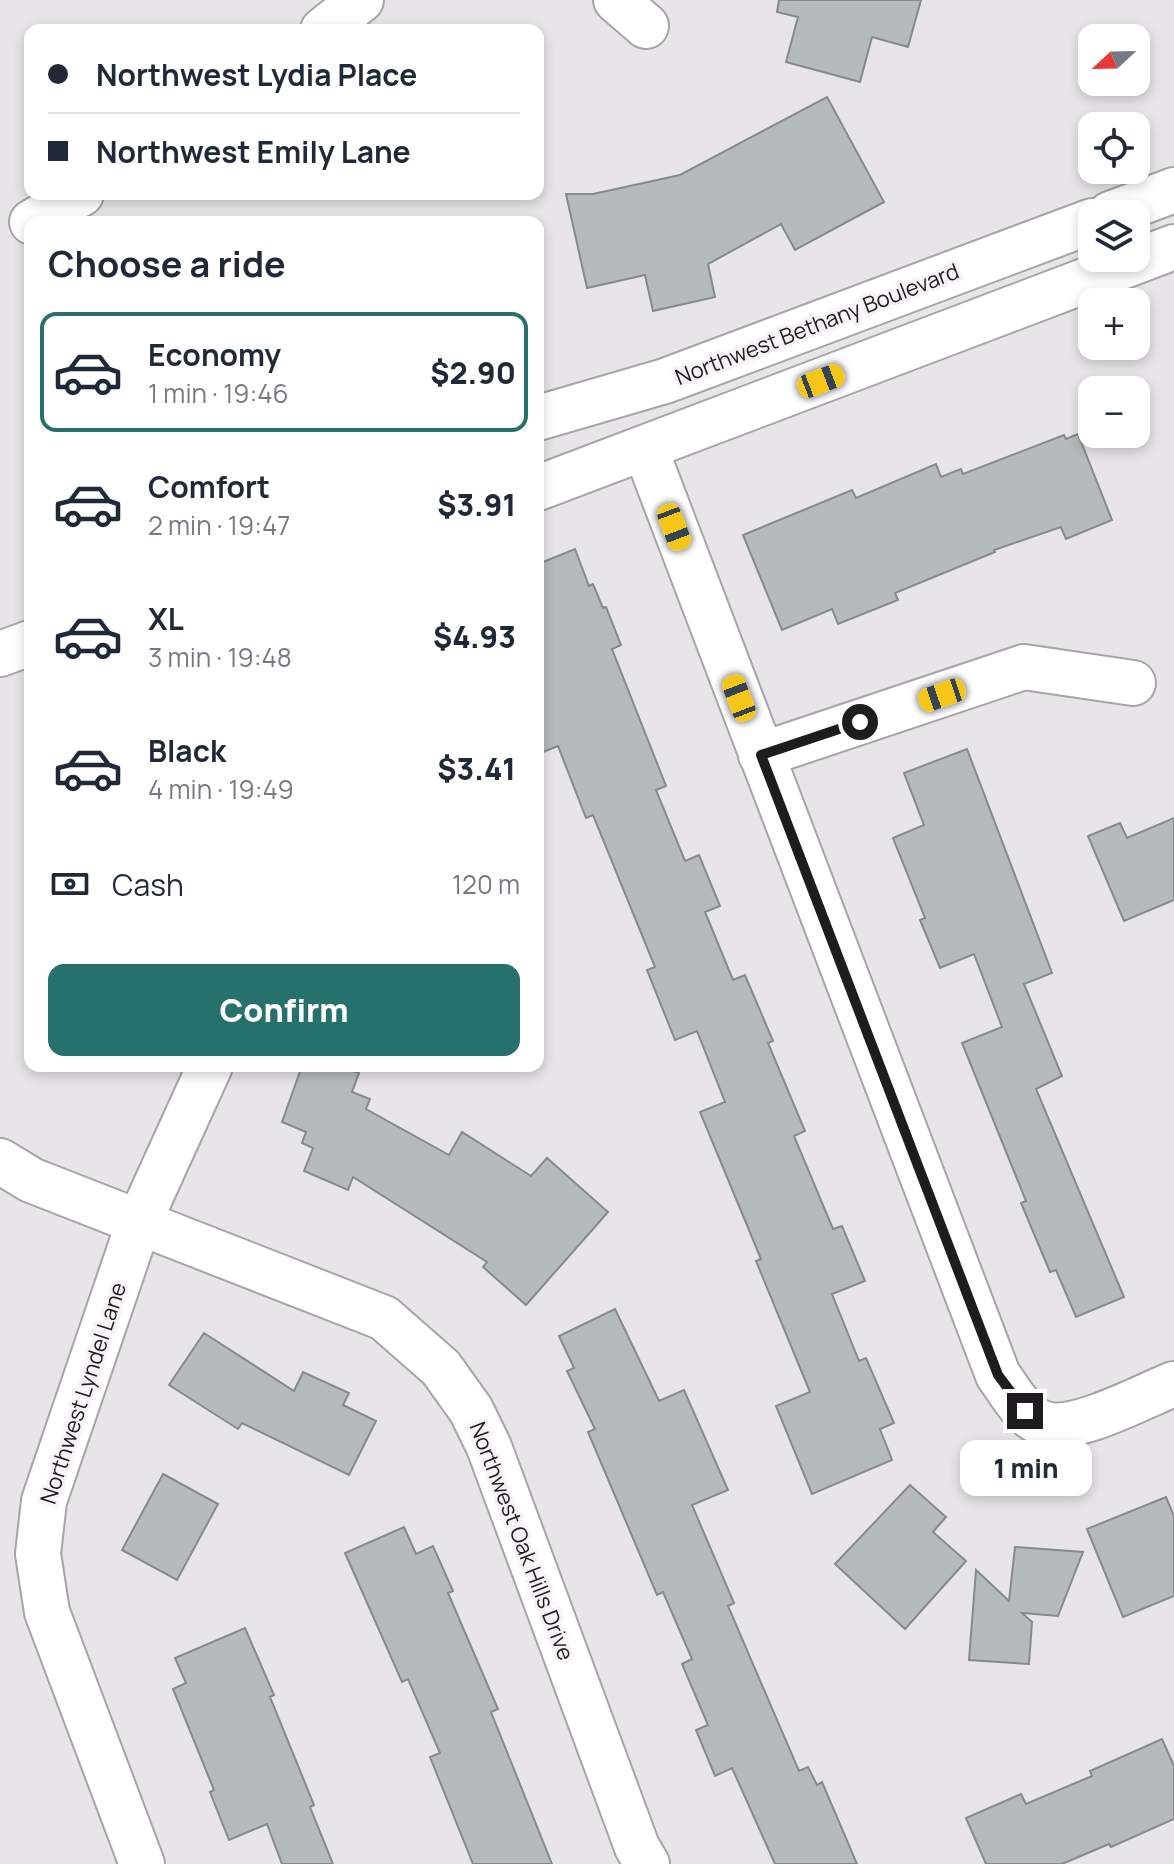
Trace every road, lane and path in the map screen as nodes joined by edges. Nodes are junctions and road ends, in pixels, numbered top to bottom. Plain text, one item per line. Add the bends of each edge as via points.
1 (361, 0) edge
2 (331, 24) edge
3 (1174, 190) edge
4 (71, 200) edge
5 (1147, 200) edge
6 (43, 216) edge
7 (1078, 226) edge
8 (24, 227) edge
9 (0, 240) edge
10 (1174, 247) edge
11 (544, 416) edge
12 (645, 448) junction
13 (544, 486) edge
14 (24, 645) edge
15 (0, 654) edge
16 (1133, 683) dead end
17 (761, 755) junction
18 (207, 1072) edge
19 (0, 1161) edge
20 (139, 1222) junction
21 (1174, 1384) edge
22 (142, 1864) edge
23 (647, 1864) edge

1 - 2 street
3 - 5 street
4 - 6 street
7 - 11 street, Northwest Bethany Boulevard via 665,381
8 - 9 street
10 - 12 street
12 - 13 street
12 - 17 street
14 - 15 street
16 - 17 street via 1024,667
17 - 21 street via 998,1375 1025,1411 1043,1424 1070,1425
18 - 20 street, Northwest Lyndel Lane
19 - 20 street, Northwest Oak Hills Drive via 31,1180
20 - 22 street, Northwest Lyndel Lane via 44,1501 38,1554 47,1612
20 - 23 street, Northwest Oak Hills Drive via 384,1318 441,1368 489,1447

